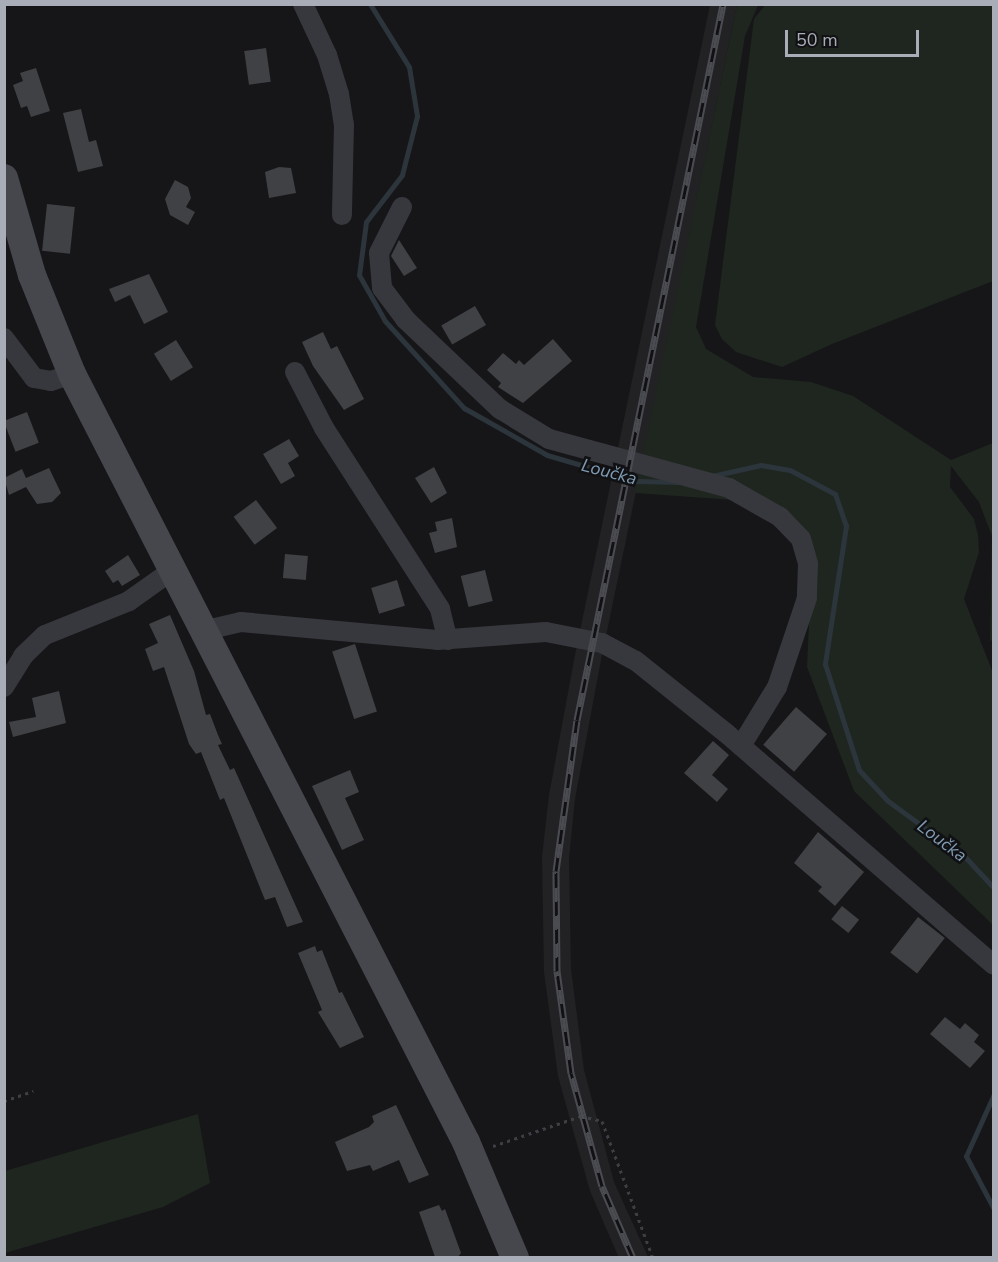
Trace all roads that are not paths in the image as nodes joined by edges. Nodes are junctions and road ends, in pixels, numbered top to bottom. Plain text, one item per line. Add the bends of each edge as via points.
1 (303, 4) edge
2 (4, 178) edge
3 (402, 207) dead end
4 (342, 215) dead end
5 (4, 338) edge
6 (295, 372) dead end
7 (72, 374) junction
8 (171, 571) junction
9 (202, 631) junction
10 (448, 640) junction
11 (4, 687) edge
12 (741, 746) junction
13 (993, 965) edge
14 (515, 1257) edge

1 - 4 street via 327,55 339,94 344,124
2 - 7 main road via 32,275
3 - 12 street via 379,253 382,288 405,319 500,409 549,439 729,488 780,517 801,539 808,564 807,598 777,687
5 - 7 street via 34,378 51,381
6 - 10 street via 329,436 440,609
7 - 8 main road
8 - 9 main road
8 - 11 street via 129,601 45,635 23,656
9 - 10 street via 241,622
9 - 14 main road via 471,1153
10 - 12 street via 546,632 602,643 636,661
12 - 13 street

